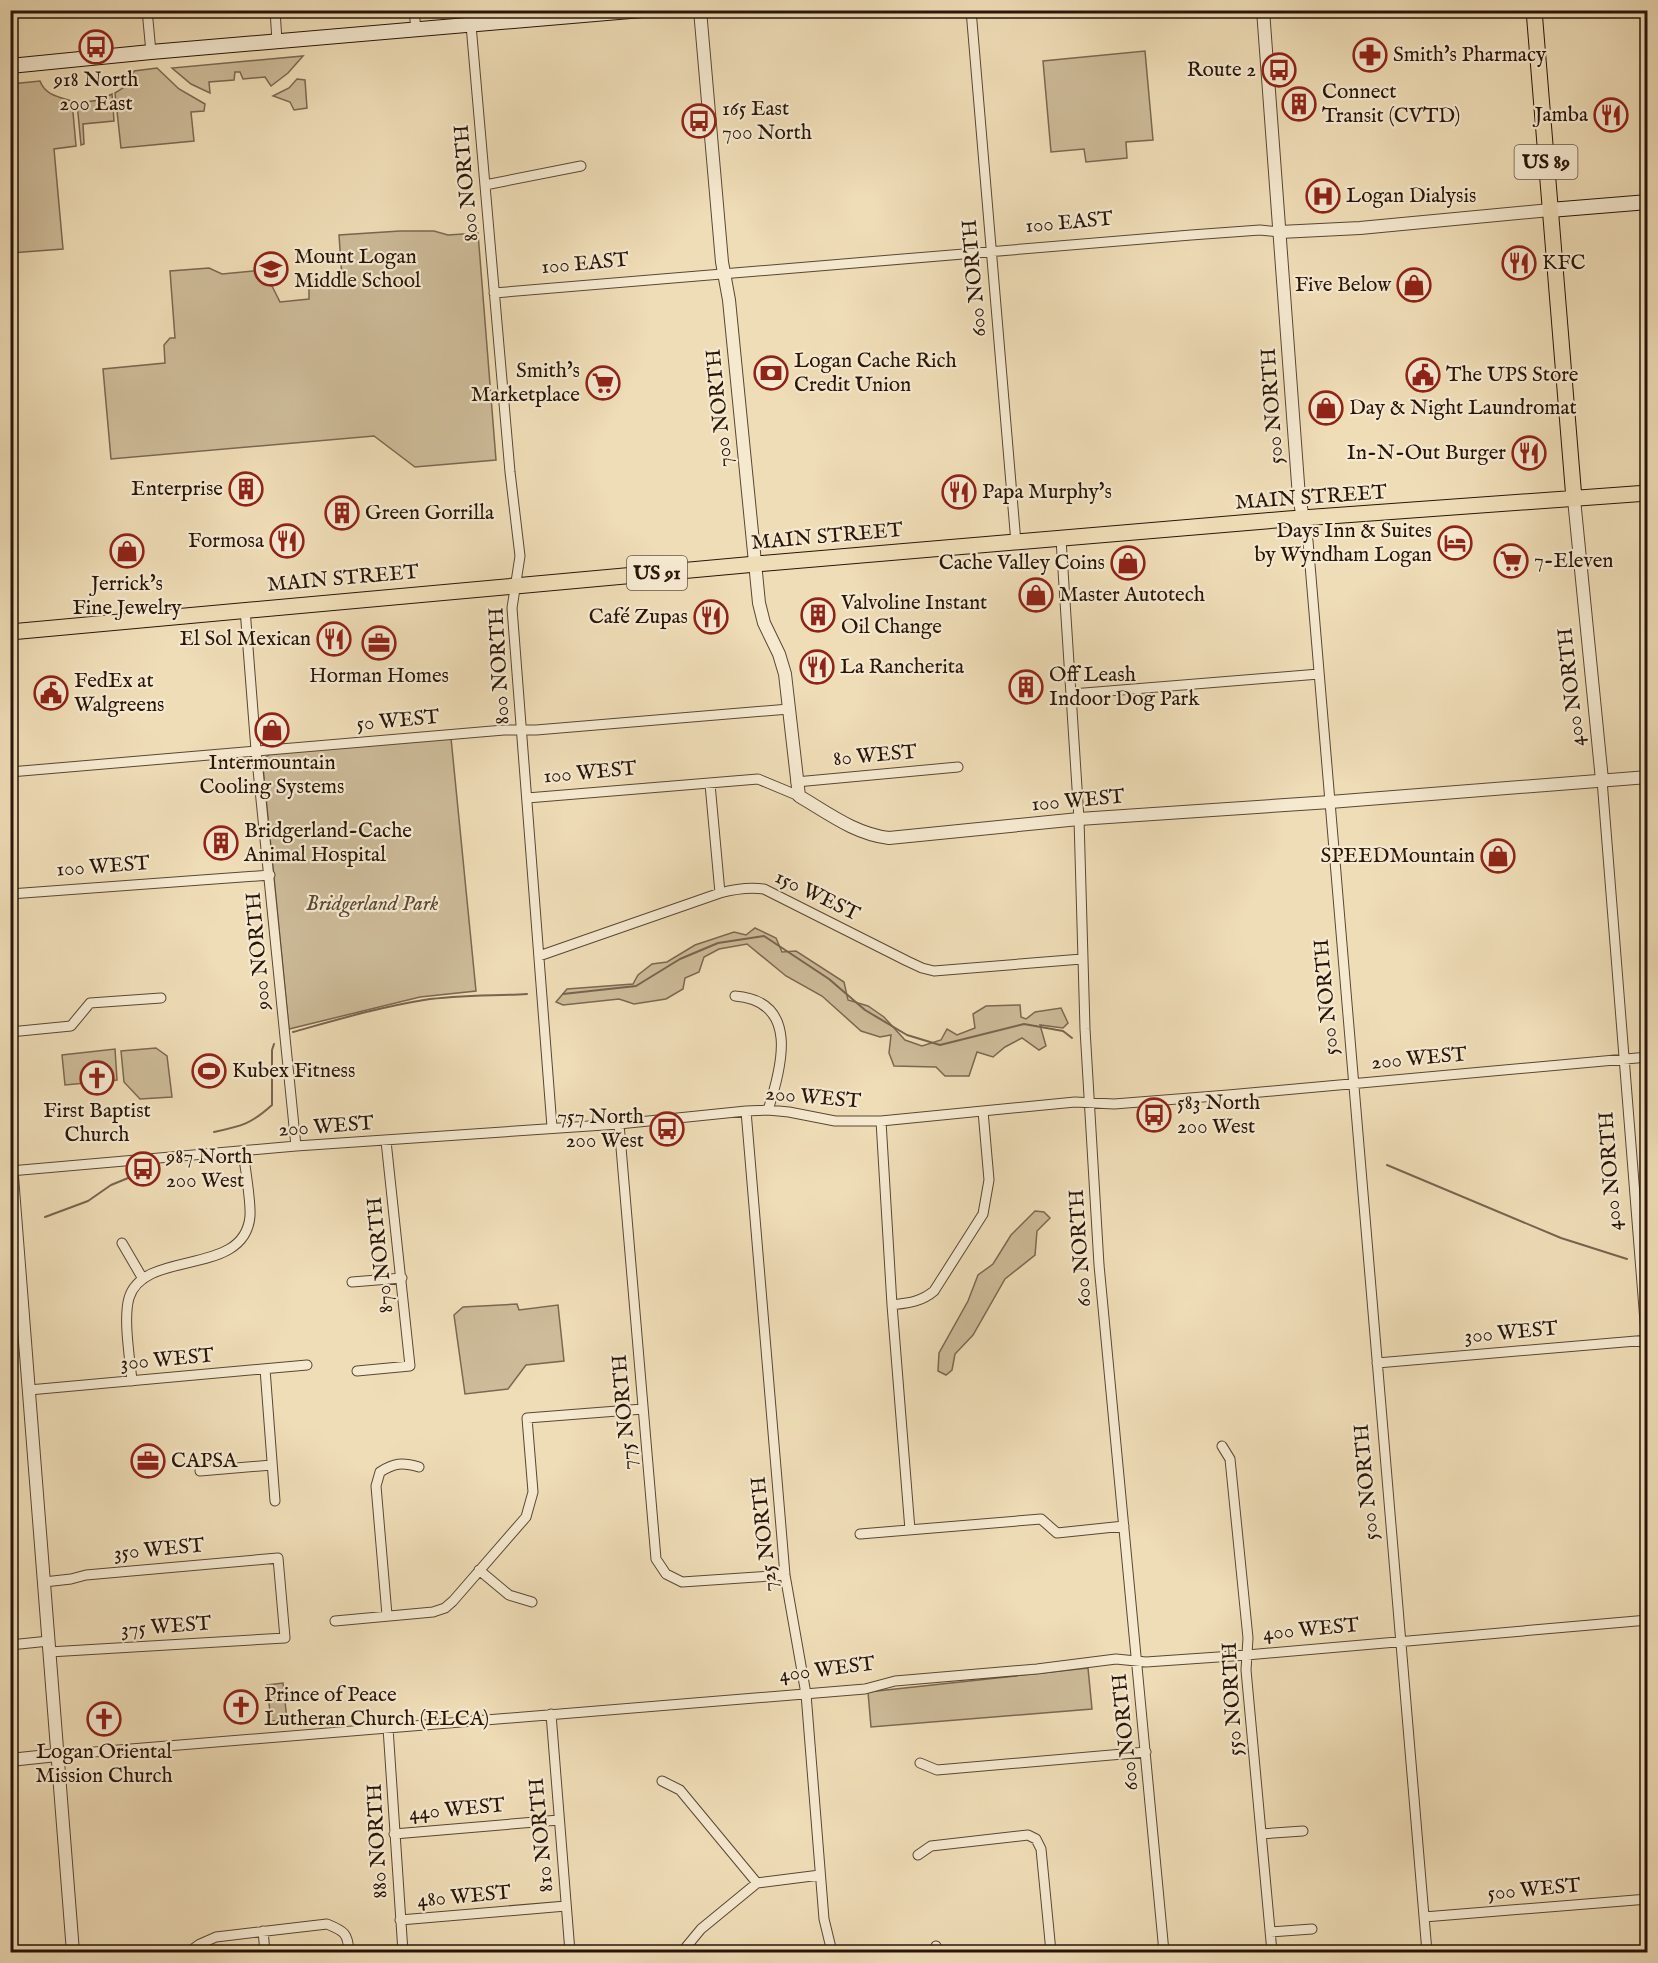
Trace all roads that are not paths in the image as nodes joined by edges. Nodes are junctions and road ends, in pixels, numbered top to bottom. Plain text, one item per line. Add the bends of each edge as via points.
1 (147, 10) edge
2 (275, 10) edge
3 (414, 10) edge
4 (642, 10) edge
5 (700, 10) edge
6 (971, 10) edge
7 (1254, 10) edge
8 (1263, 10) edge
9 (1534, 10) edge
10 (471, 25) junction
11 (416, 30) junction
12 (1264, 39) junction
13 (277, 41) junction
14 (151, 52) junction
15 (10, 66) edge
16 (581, 166) dead end
17 (485, 185) junction
18 (1647, 202) edge
19 (1550, 210) junction
20 (1280, 231) junction
21 (991, 251) junction
22 (724, 273) junction
23 (494, 292) junction
24 (1647, 493) edge
25 (1574, 499) junction
26 (1303, 519) junction
27 (1061, 539) junction
28 (1016, 543) junction
29 (756, 564) junction
30 (517, 585) junction
31 (245, 609) junction
32 (10, 632) edge
33 (1319, 674) junction
34 (1072, 694) junction
35 (789, 709) junction
36 (521, 730) junction
37 (256, 750) junction
38 (958, 767) dead end
39 (10, 772) edge
40 (1647, 777) edge
41 (1602, 780) junction
42 (796, 782) junction
43 (710, 784) junction
44 (799, 796) junction
45 (527, 798) junction
46 (1330, 802) junction
47 (1079, 819) junction
48 (270, 875) junction
49 (720, 893) junction
50 (10, 894) edge
51 (539, 956) junction
52 (1082, 959) junction
53 (735, 996) dead end
54 (161, 998) dead end
55 (10, 1032) edge
56 (1647, 1057) edge
57 (1624, 1059) junction
58 (1353, 1083) junction
59 (1089, 1102) junction
60 (768, 1110) junction
61 (746, 1111) junction
62 (982, 1111) junction
63 (881, 1121) junction
64 (619, 1124) junction
65 (552, 1127) junction
66 (386, 1140) junction
67 (296, 1146) junction
68 (10, 1151) edge
69 (243, 1151) junction
70 (11, 1171) edge
71 (122, 1243) dead end
72 (402, 1278) junction
73 (143, 1279) junction
74 (16, 1281) edge
75 (352, 1282) dead end
76 (892, 1305) junction
77 (1647, 1340) edge
78 (1647, 1359) edge
79 (1377, 1363) junction
80 (307, 1365) dead end
81 (265, 1369) junction
82 (357, 1371) dead end
83 (132, 1381) junction
84 (29, 1390) junction
85 (643, 1408) junction
86 (1222, 1446) dead end
87 (272, 1465) junction
88 (419, 1467) dead end
89 (200, 1471) dead end
90 (275, 1501) dead end
91 (1124, 1526) junction
92 (910, 1530) junction
93 (860, 1534) dead end
94 (479, 1570) junction
95 (786, 1575) junction
96 (44, 1582) junction
97 (532, 1602) dead end
98 (387, 1616) junction
99 (1647, 1620) edge
100 (335, 1621) dead end
101 (285, 1638) joint
102 (1400, 1641) junction
103 (10, 1645) edge
104 (49, 1647) junction
105 (1247, 1654) junction
106 (1137, 1661) junction
107 (806, 1694) junction
108 (551, 1714) junction
109 (388, 1728) junction
110 (1146, 1752) junction
111 (57, 1755) junction
112 (10, 1760) edge
113 (920, 1763) dead end
114 (662, 1781) dead end
115 (559, 1820) junction
116 (1303, 1831) dead end
117 (394, 1834) junction
118 (1261, 1834) junction
119 (918, 1855) dead end
120 (820, 1875) junction
121 (757, 1883) junction
122 (1647, 1899) edge
123 (566, 1906) junction
124 (1424, 1917) junction
125 (400, 1920) junction
126 (1312, 1929) dead end
127 (263, 1931) junction
128 (1270, 1932) junction
129 (73, 1953) edge
130 (189, 1953) edge
131 (265, 1953) edge
132 (349, 1953) edge
133 (403, 1953) edge
134 (570, 1953) edge
135 (682, 1953) edge
136 (832, 1953) edge
137 (1051, 1953) edge
138 (1164, 1953) edge
139 (1272, 1953) edge
140 (1427, 1953) edge

1 - 14 street
2 - 13 street
3 - 11 street
4 - 10 main road
5 - 22 street, 700 NORTH
6 - 21 street, 600 NORTH
7 - 12 street, 500 NORTH
8 - 12 street, 500 NORTH
9 - 19 main road, 400 NORTH / US 89
10 - 11 main road
10 - 17 street, 800 NORTH
11 - 13 main road
12 - 20 street, 500 NORTH
13 - 14 main road
14 - 15 main road
16 - 17 street
17 - 23 street, 800 NORTH
18 - 19 main road, 100 EAST
19 - 20 street, 100 EAST via 1360,228
19 - 25 main road, 400 NORTH / US 89
20 - 21 street, 100 EAST
20 - 26 street, 500 NORTH
21 - 22 street, 100 EAST
21 - 28 street, 600 NORTH
22 - 23 street, 100 EAST
22 - 29 street, 700 NORTH
23 - 30 street, 800 NORTH via 520,556
24 - 25 main road, MAIN STREET
25 - 26 main road, MAIN STREET / US 91
25 - 41 street, 400 NORTH
26 - 27 main road, MAIN STREET / US 91
26 - 33 street, 500 NORTH
27 - 28 main road, MAIN STREET / US 91
27 - 34 street, 600 NORTH
28 - 29 main road, MAIN STREET / US 91
29 - 30 main road, MAIN STREET / US 91
29 - 35 street, 700 NORTH via 759,603 785,674
30 - 31 main road, MAIN STREET / US 91
30 - 36 street, 800 NORTH via 512,608
31 - 32 main road, MAIN STREET / US 91
31 - 37 street, 900 NORTH
33 - 34 street
33 - 46 street, 500 NORTH
34 - 47 street, 600 NORTH
35 - 36 street, 50 WEST
35 - 42 street, 700 NORTH
36 - 37 street, 50 WEST
36 - 45 street, 800 NORTH
37 - 39 street, 50 WEST
37 - 48 street, 900 NORTH
38 - 42 street, 80 WEST
40 - 41 street, 100 WEST
41 - 46 street, 100 WEST
41 - 57 street, 400 NORTH
42 - 44 street, 700 NORTH
43 - 44 street, 100 WEST via 758,779
43 - 45 street, 100 WEST
43 - 49 street
44 - 47 street, 100 WEST via 855,830 889,838
45 - 51 street, 800 NORTH
46 - 47 street, 100 WEST
46 - 58 street, 500 NORTH
47 - 52 street, 600 NORTH
48 - 50 street, 100 WEST
48 - 67 street, 900 NORTH
49 - 51 street, 150 WEST
49 - 52 street, 150 WEST via 738,888 764,889 914,965 934,971
51 - 65 street, 800 NORTH
52 - 59 street, 600 NORTH
53 - 60 street via 761,1002 781,1033 783,1044
54 - 55 street via 90,1003 71,1026
56 - 57 street, 200 WEST
57 - 58 street, 200 WEST
57 - 77 street, 400 NORTH
58 - 59 street, 200 WEST via 1114,1104
58 - 79 street, 500 NORTH
59 - 62 street, 200 WEST
59 - 91 street, 600 NORTH via 1099,1265
60 - 61 street, 200 WEST
60 - 63 street, 200 WEST via 835,1121
61 - 64 street, 200 WEST
61 - 95 street, 725 NORTH
62 - 63 street, 200 WEST
62 - 76 street via 989,1180 983,1214 933,1291 913,1303
63 - 76 street
64 - 65 street, 200 WEST
64 - 85 street, 775 NORTH
65 - 66 street, 200 WEST
66 - 67 street, 200 WEST
66 - 72 street, 870 NORTH
67 - 69 street, 200 WEST
68 - 70 street
69 - 70 street, 200 WEST
69 - 73 street via 250,1216 245,1236 227,1251
70 - 74 street
71 - 73 street
72 - 75 street
72 - 82 street, 870 NORTH via 410,1366
73 - 83 street via 129,1296 126,1311
74 - 84 street
76 - 92 street
77 - 78 street, 400 NORTH
77 - 79 street, 300 WEST
79 - 102 street, 500 NORTH
80 - 81 street, 300 WEST
81 - 83 street, 300 WEST
81 - 87 street
83 - 84 street, 300 WEST
84 - 96 street
85 - 94 street via 527,1418 531,1505 526,1517
85 - 95 street, 775 NORTH via 656,1559 666,1574 682,1582
86 - 105 street, 550 NORTH via 1230,1459
87 - 89 street
87 - 90 street
88 - 98 street via 404,1462 392,1464 380,1472 376,1485
91 - 92 street via 1057,1533 1041,1520
91 - 106 street, 600 NORTH
92 - 93 street
94 - 97 street via 509,1595
94 - 98 street via 444,1608
95 - 107 street, 725 NORTH
96 - 101 street, 350 WEST via 278,1558
96 - 104 street
98 - 100 street
99 - 102 street, 400 WEST
101 - 104 street, 375 WEST
102 - 105 street, 400 WEST
102 - 124 street, 500 NORTH
103 - 104 street, 375 WEST
104 - 111 street
105 - 106 street, 400 WEST
105 - 118 street, 550 NORTH
106 - 107 street, 400 WEST via 1116,1659 895,1681 865,1689
106 - 110 street, 600 NORTH
107 - 108 street, 400 WEST
107 - 120 street, 725 NORTH
108 - 109 street, 400 WEST
108 - 115 street, 810 NORTH
109 - 111 street, 400 WEST
109 - 117 street, 880 NORTH
110 - 113 street via 938,1770
110 - 138 street, 600 NORTH
111 - 112 street, 400 WEST
111 - 129 street
114 - 121 street via 680,1790
115 - 117 street, 440 WEST
115 - 123 street, 810 NORTH
116 - 118 street
117 - 125 street, 880 NORTH
118 - 128 street, 550 NORTH
119 - 137 street via 932,1846 1028,1835 1036,1839 1041,1849
120 - 121 street
120 - 136 street, 725 NORTH
121 - 135 street via 701,1929
122 - 124 street, 500 WEST
123 - 125 street, 480 WEST
123 - 134 street, 810 NORTH
124 - 140 street, 500 NORTH
125 - 133 street, 880 NORTH
126 - 128 street
127 - 130 street via 216,1937
127 - 131 street
127 - 132 street via 327,1924 342,1930
128 - 139 street, 550 NORTH

